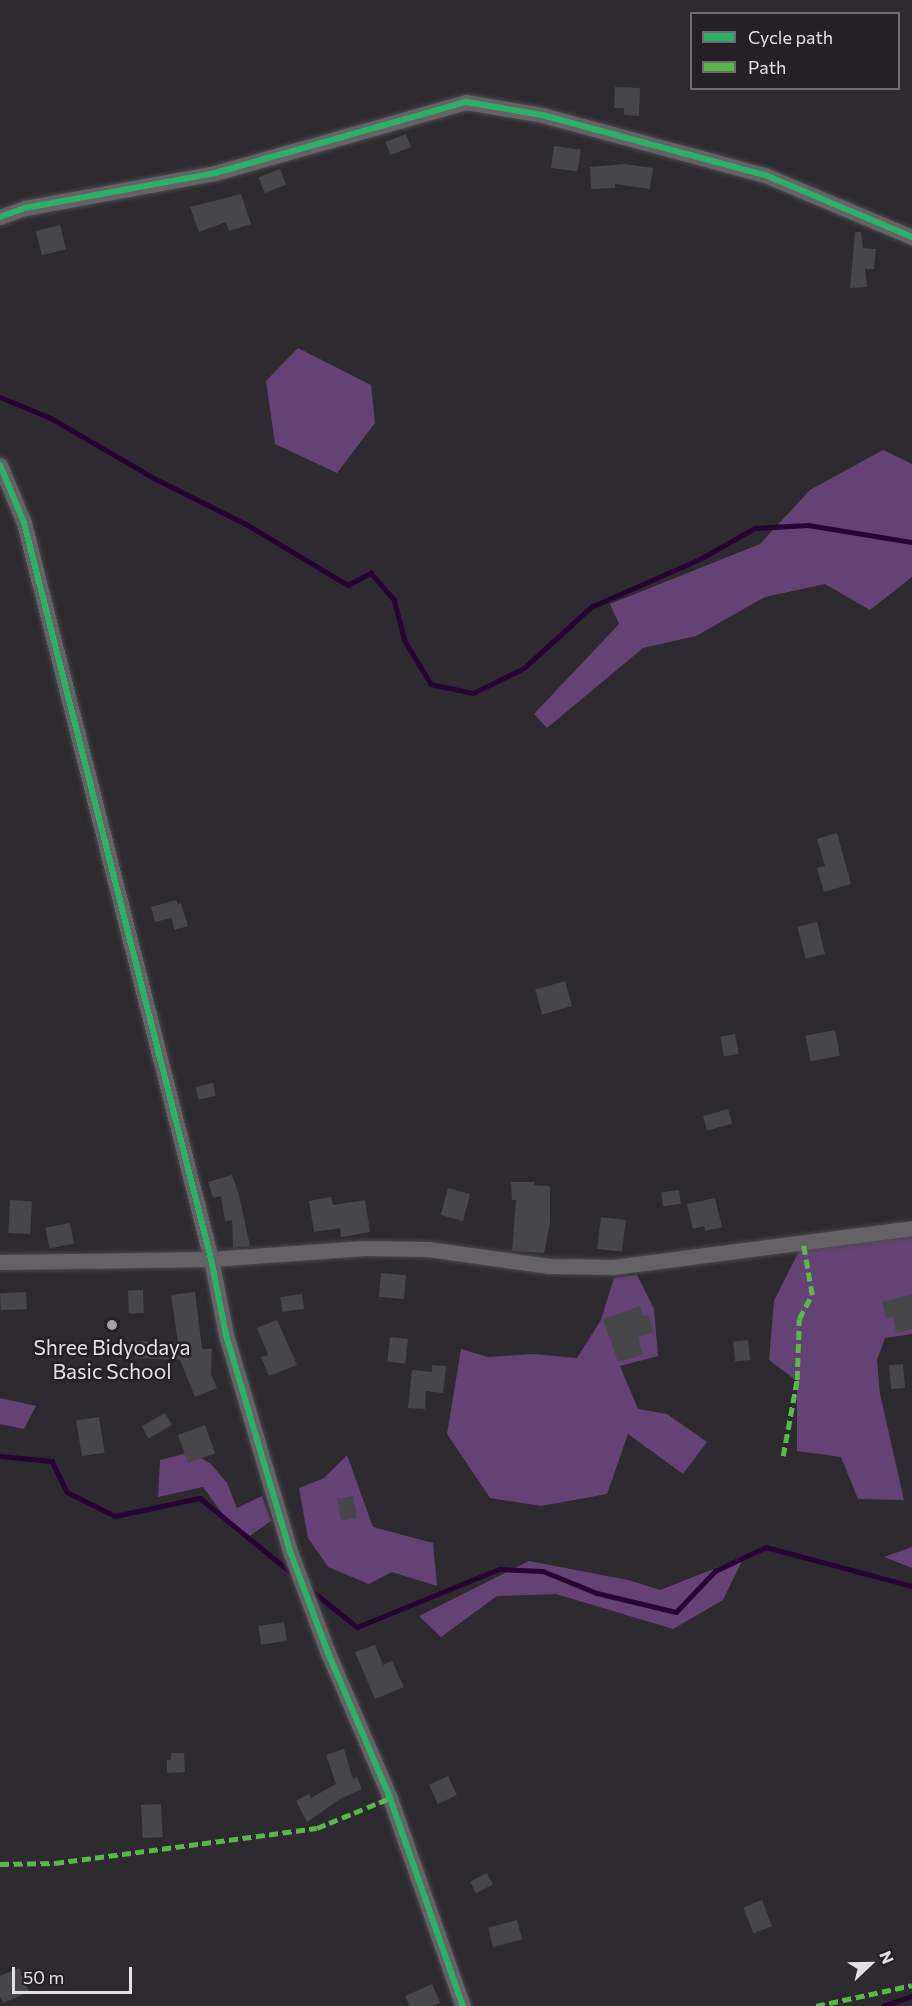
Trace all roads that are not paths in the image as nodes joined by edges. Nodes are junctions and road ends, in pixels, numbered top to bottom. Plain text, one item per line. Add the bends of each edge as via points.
1 (0, 217) edge
2 (912, 237) edge
3 (0, 465) edge
4 (912, 1228) edge
5 (211, 1259) junction
6 (0, 1262) edge
7 (463, 2006) edge

1 - 2 street via 25,208 215,173 466,102 542,116 765,175
3 - 5 street via 24,523
4 - 5 street via 613,1268 549,1266 428,1249 365,1248
5 - 6 street
5 - 7 street via 226,1335 291,1554 390,1798

